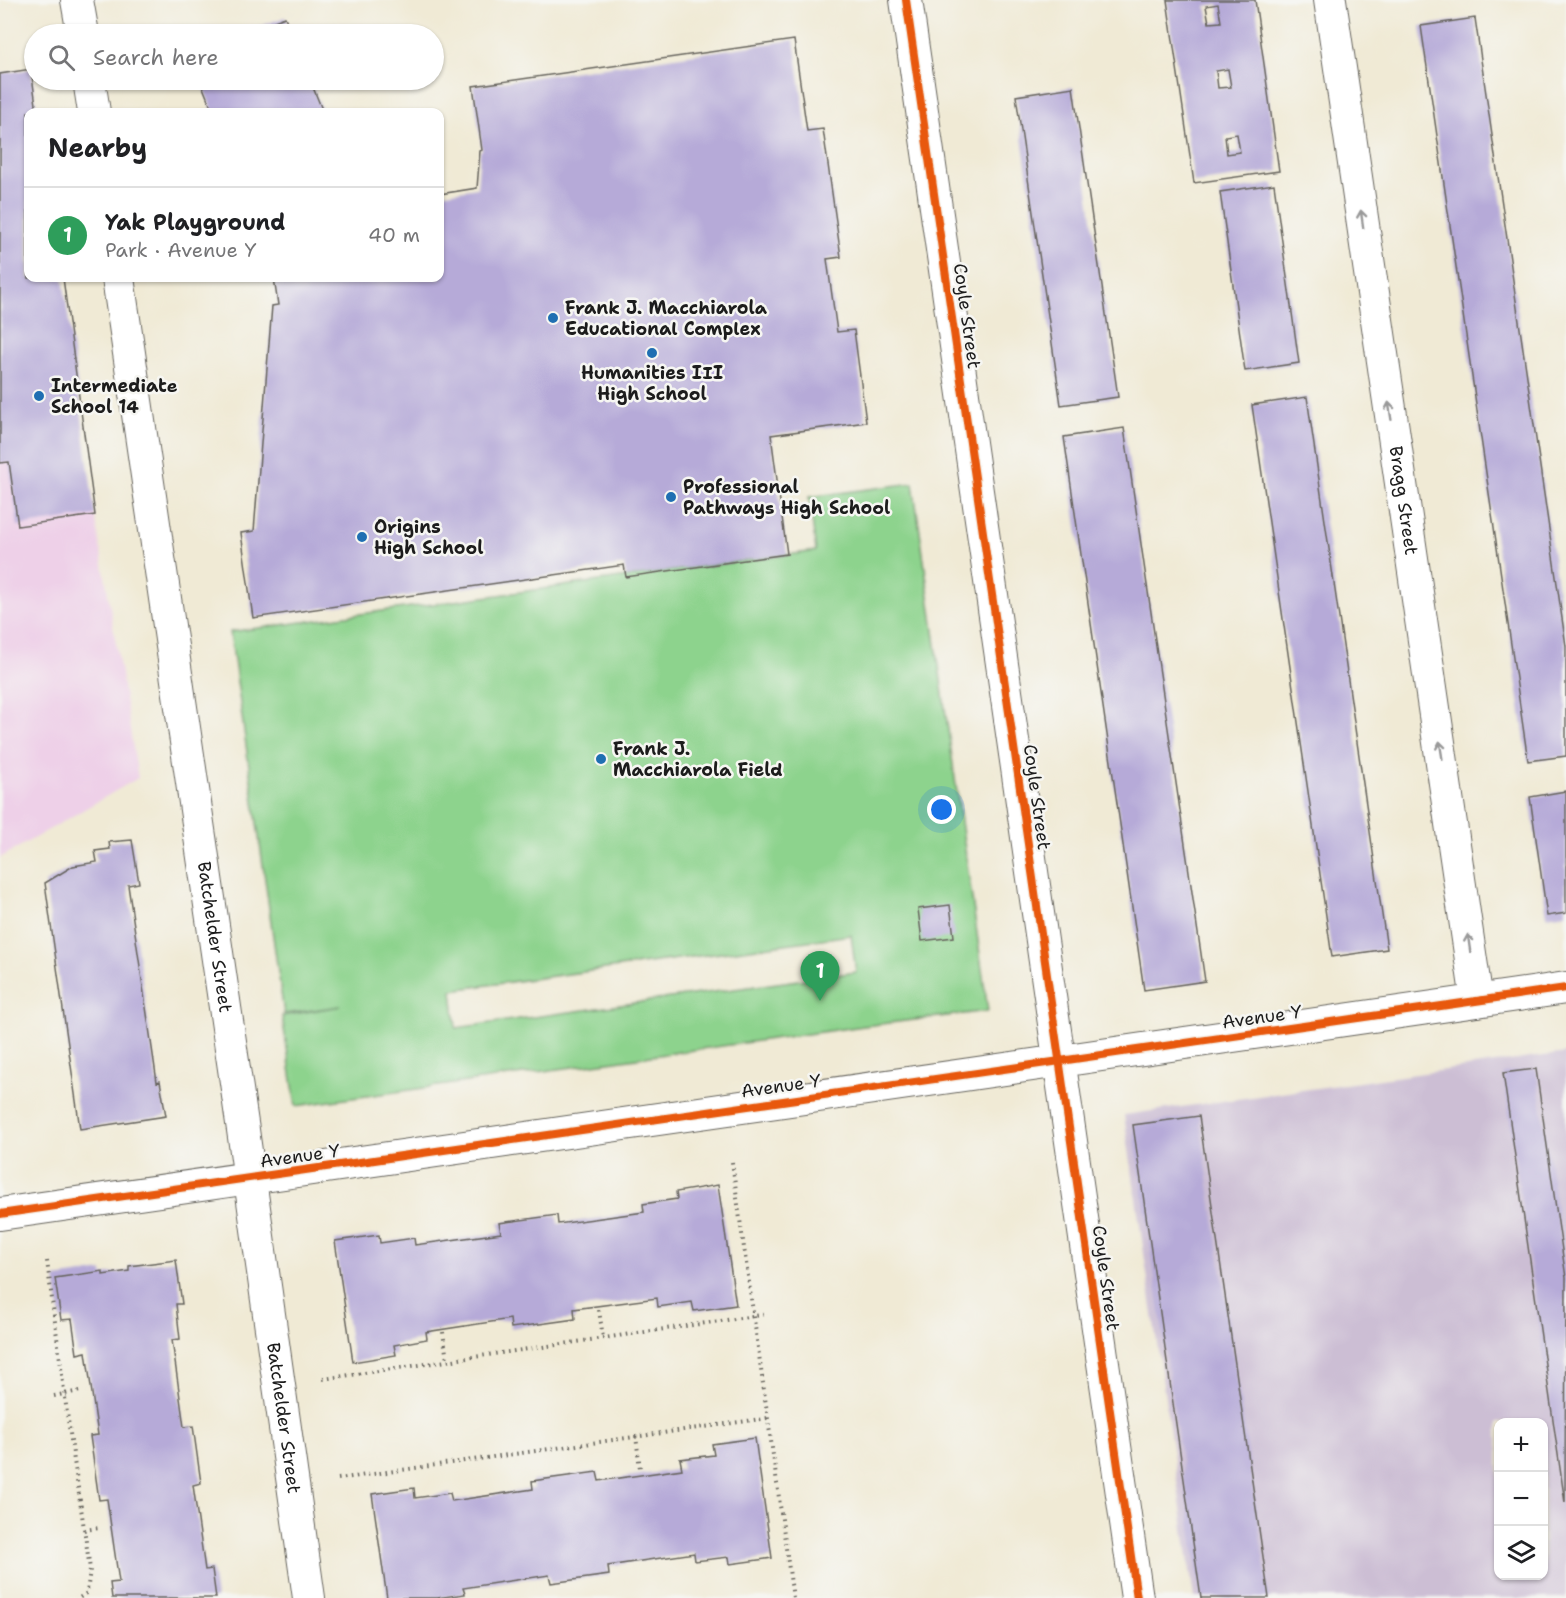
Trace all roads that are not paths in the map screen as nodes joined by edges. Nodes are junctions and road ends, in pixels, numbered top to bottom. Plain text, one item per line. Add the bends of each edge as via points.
1 (78, 0) edge
2 (906, 0) edge
3 (1330, 0) edge
4 (82, 24) edge
5 (91, 90) edge
6 (93, 108) edge
7 (119, 282) edge
8 (1566, 988) edge
9 (1478, 1000) junction
10 (1060, 1061) junction
11 (250, 1178) junction
12 (0, 1214) edge
13 (309, 1598) edge
14 (1137, 1598) edge

1 - 4 street
2 - 10 street, Coyle Street
9 -> 3 street, Bragg Street
5 - 6 street
7 - 11 street, Batchelder Street
8 - 9 street, Avenue Y
9 - 10 street, Avenue Y
10 - 11 street, Avenue Y
10 - 14 street, Coyle Street
11 - 12 street, Avenue Y
11 - 13 street, Batchelder Street

